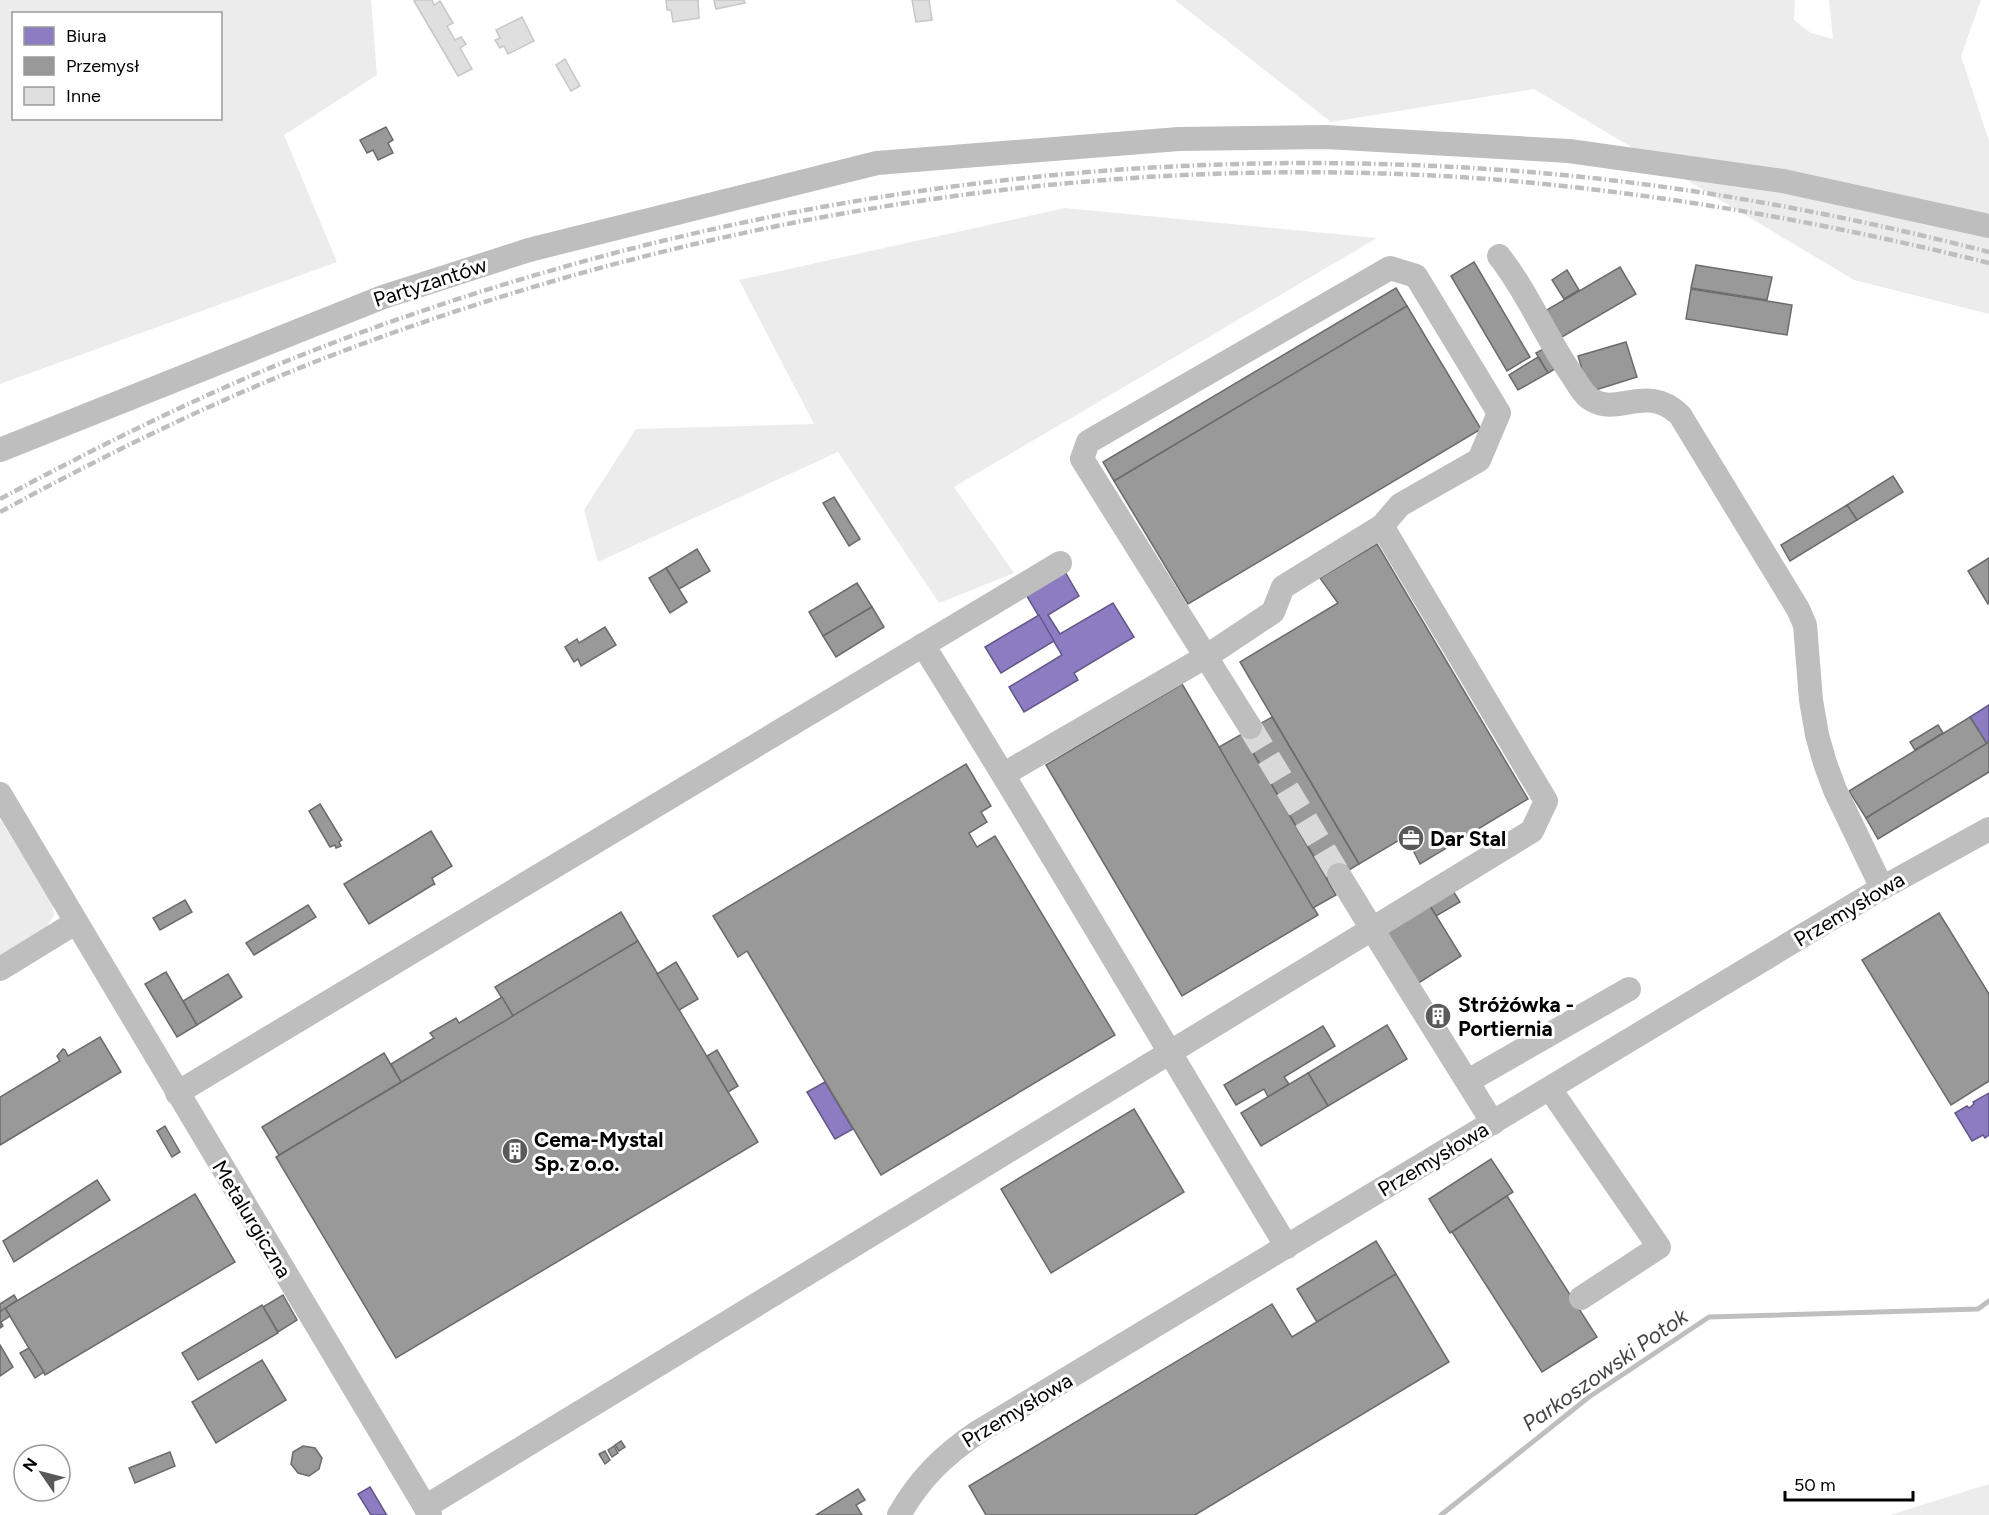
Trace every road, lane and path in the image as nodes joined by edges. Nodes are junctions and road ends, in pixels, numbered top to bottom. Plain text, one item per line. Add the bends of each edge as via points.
1 (1989, 226) edge
2 (1499, 256) dead end
3 (0, 450) edge
4 (1382, 526) junction
5 (1060, 563) dead end
6 (923, 645) junction
7 (1208, 657) junction
8 (1250, 728) tunnel mouth
9 (1004, 774) junction
10 (0, 794) edge
11 (1989, 829) edge
12 (1339, 875) tunnel mouth
13 (1882, 888) junction
14 (75, 923) junction
15 (1372, 929) junction
16 (0, 969) edge
17 (1629, 989) dead end
18 (1169, 1053) junction
19 (1468, 1081) junction
20 (1550, 1089) junction
21 (177, 1093) junction
22 (1493, 1123) junction
23 (1287, 1247) junction
24 (1581, 1298) dead end
25 (427, 1511) edge
26 (899, 1515) edge

1 - 3 street, Partyzantów via 1783,181 1569,151 1326,137 1179,139 877,163 529,250 383,297
2 - 13 street via 1585,395 1604,404 1654,399 1680,415 1785,586 1805,625 1817,735 1825,763
4 - 7 street via 1283,587 1273,612
4 - 7 street via 1400,505 1479,460 1499,412 1416,276 1390,267 1088,442 1082,459
4 - 15 street via 1546,801 1532,831
5 - 6 street
6 - 9 street
6 - 21 street
7 - 8 street
7 - 9 street
9 - 18 street
10 - 14 street
11 - 13 street, Przemysłowa
12 - 15 street
13 - 20 street, Przemysłowa
14 - 16 street
14 - 21 street, Metalurgiczna
15 - 18 street
15 - 19 street
17 - 19 street
18 - 23 street
18 - 25 street
19 - 22 street
20 - 22 street, Przemysłowa
20 - 24 street via 1659,1247
21 - 25 street, Metalurgiczna
22 - 23 street, Przemysłowa
23 - 26 street, Przemysłowa via 953,1449 922,1479

